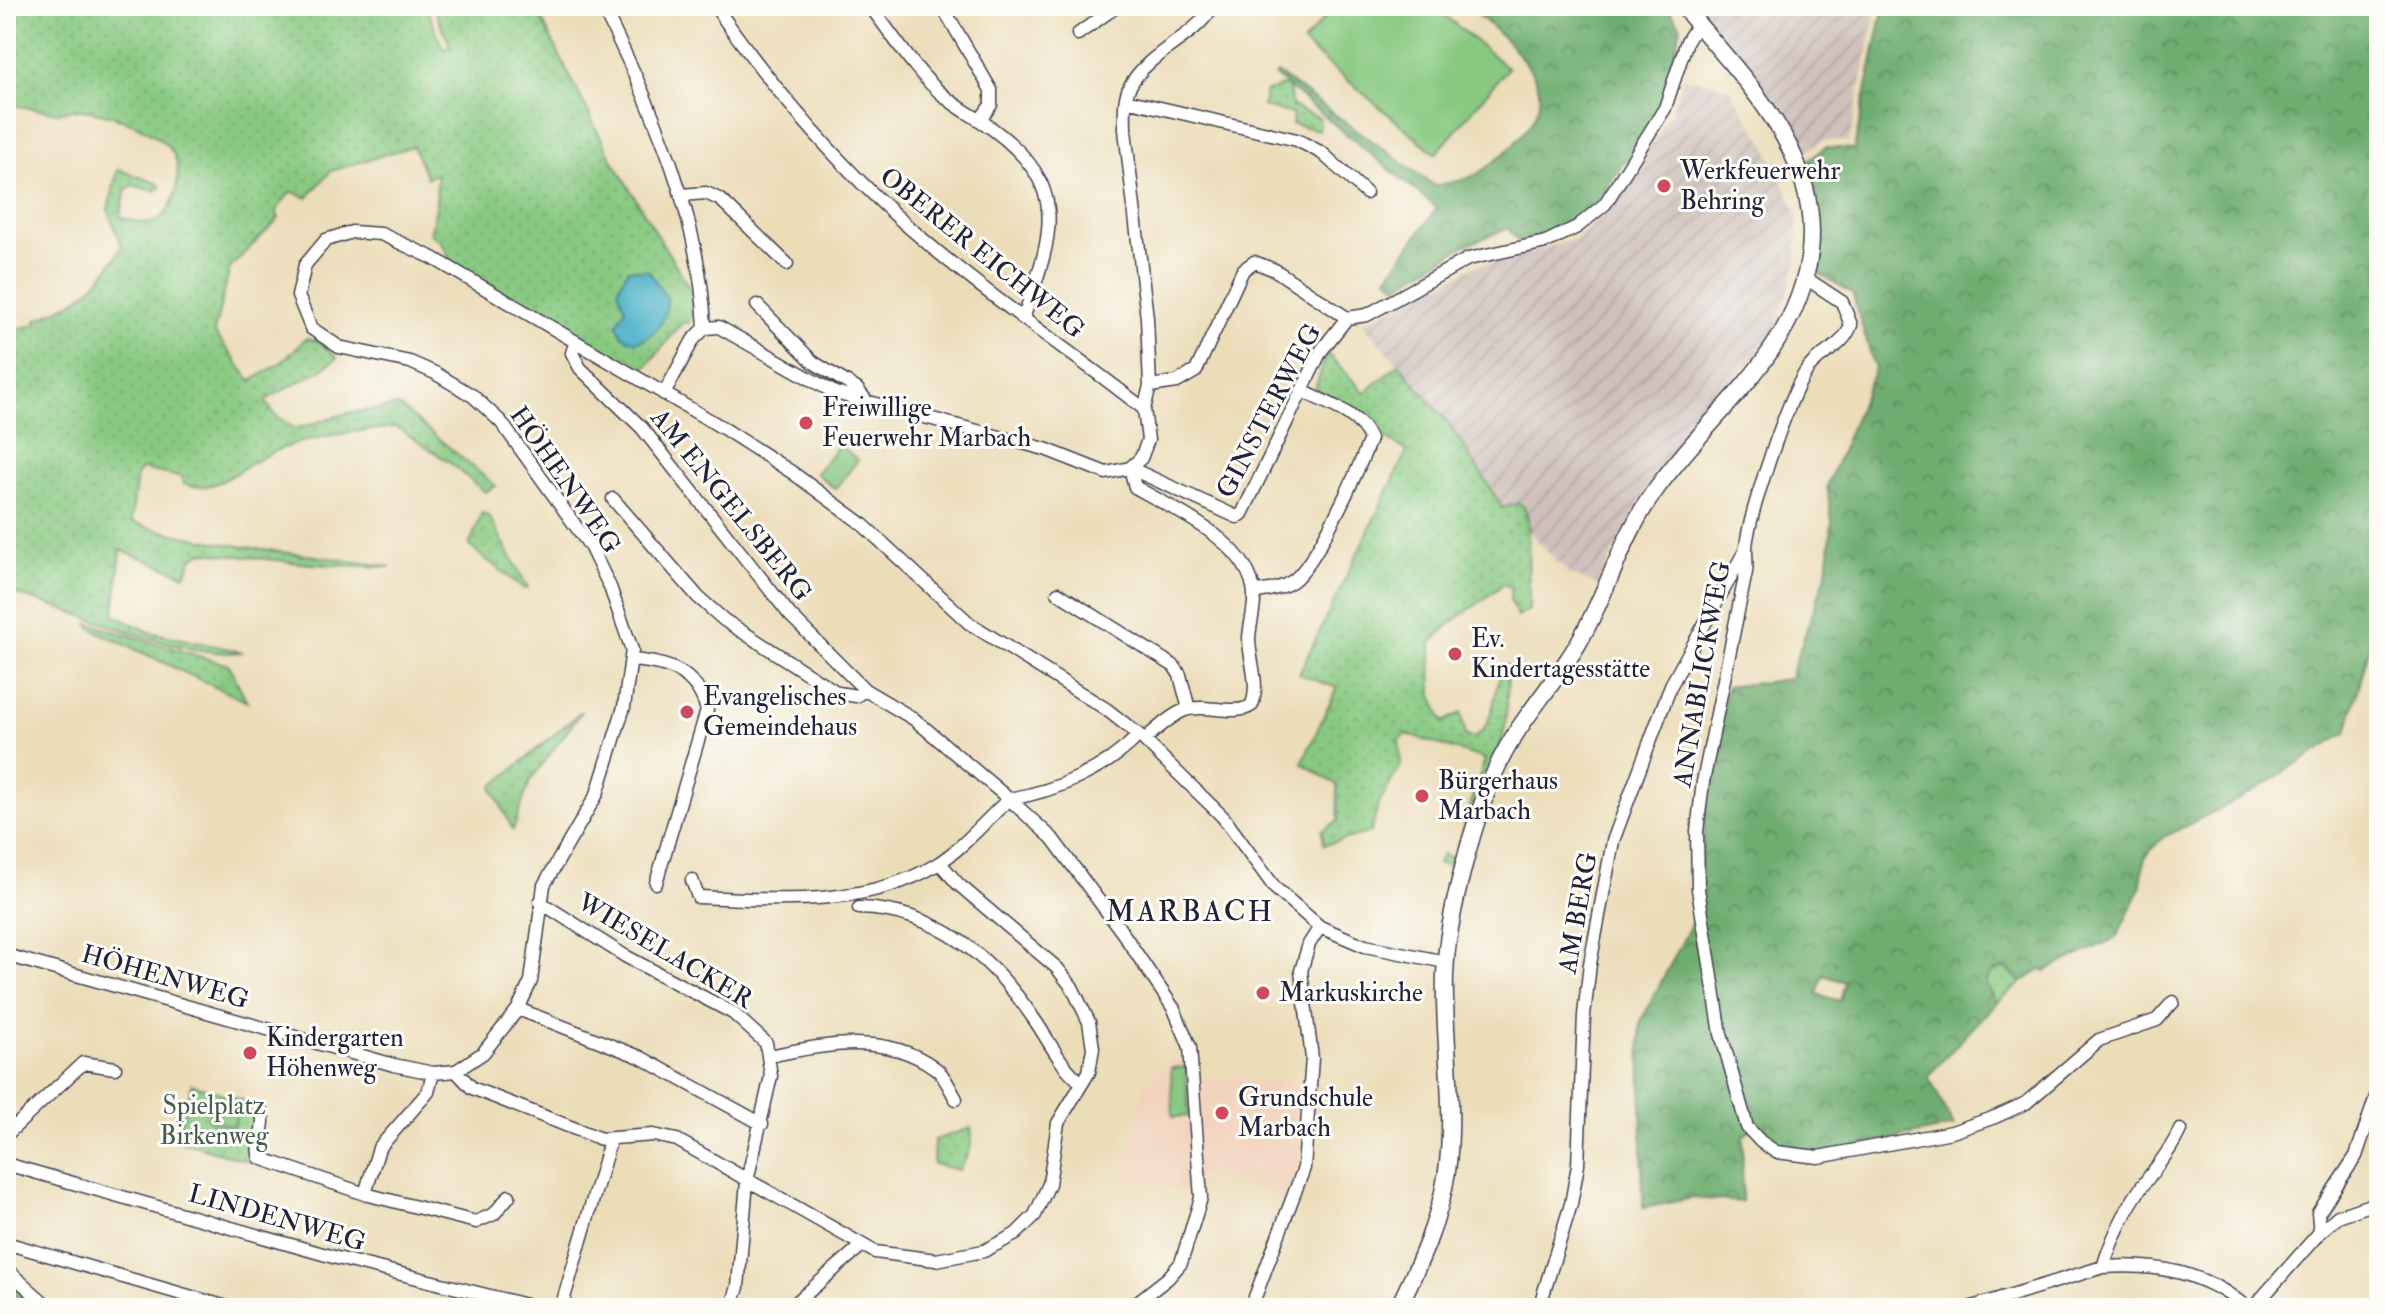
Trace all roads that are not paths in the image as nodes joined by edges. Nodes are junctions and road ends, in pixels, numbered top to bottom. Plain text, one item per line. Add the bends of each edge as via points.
1 (602, 6) edge
2 (715, 6) edge
3 (870, 6) edge
4 (942, 6) edge
5 (1117, 6) edge
6 (1213, 6) edge
7 (1683, 6) edge
8 (1698, 24) junction
9 (1078, 34) dead end
10 (1126, 100) junction
11 (980, 120) junction
12 (1366, 193) dead end
13 (681, 195) junction
14 (787, 264) dead end
15 (1804, 277) junction
16 (757, 305) dead end
17 (1347, 318) junction
18 (1023, 319) junction
19 (705, 328) junction
20 (575, 344) junction
21 (1150, 386) junction
22 (1302, 391) junction
23 (664, 394) junction
24 (865, 399) junction
25 (1144, 409) junction
26 (1130, 468) junction
27 (613, 499) dead end
28 (1746, 549) junction
29 (1254, 592) junction
30 (1058, 593) dead end
31 (632, 660) junction
32 (865, 690) junction
33 (1189, 709) junction
34 (1142, 738) junction
35 (1009, 799) junction
36 (940, 863) junction
37 (692, 880) dead end
38 (656, 883) dead end
39 (540, 902) junction
40 (859, 908) dead end
41 (1320, 927) junction
42 (6, 955) edge
43 (1446, 962) junction
44 (2173, 1002) dead end
45 (518, 1009) junction
46 (770, 1056) junction
47 (115, 1068) dead end
48 (456, 1071) junction
49 (433, 1073) junction
50 (1082, 1083) junction
51 (2379, 1088) edge
52 (956, 1099) dead end
53 (261, 1110) dead end
54 (762, 1124) junction
55 (2180, 1130) dead end
56 (6, 1135) edge
57 (610, 1141) junction
58 (6, 1164) edge
59 (747, 1181) junction
60 (365, 1194) junction
61 (509, 1196) dead end
62 (2376, 1203) dead end
63 (2320, 1232) junction
64 (6, 1243) edge
65 (861, 1246) junction
66 (2103, 1267) junction
67 (6, 1269) edge
68 (1255, 1302) edge
69 (50, 1308) edge
70 (230, 1308) edge
71 (538, 1308) edge
72 (561, 1308) edge
73 (731, 1308) edge
74 (790, 1308) edge
75 (1130, 1308) edge
76 (1242, 1308) edge
77 (1398, 1308) edge
78 (1539, 1308) edge
79 (1969, 1308) edge
80 (2250, 1308) edge

1 - 13 street via 650,106
2 - 18 street, OBERER EICHWEG via 779,92 850,172 925,242
3 - 11 street via 943,95
4 - 11 street via 991,90 991,105
5 - 9 street
6 - 10 street via 1185,36 1154,57 1129,87
7 - 8 main road
8 - 15 main road via 1773,118 1795,159 1811,215
8 - 17 street, GINSTERWEG via 1687,41 1665,108 1605,204 1577,227 1546,242 1468,259 1367,315
10 - 12 street via 1297,140 1322,153
10 - 21 street
11 - 18 street via 1030,165 1050,212 1048,247
13 - 14 street via 706,193 721,200
13 - 19 street via 703,284
15 - 28 street, ANNABLICKWEG via 1842,302 1851,325 1844,341 1804,375 1766,473
15 - 43 main road via 1780,340 1651,496 1580,640 1501,759 1463,875
16 - 24 street via 813,362
17 - 21 street via 1254,262 1243,270 1196,371 1177,382
17 - 22 street, GINSTERWEG via 1321,351
18 - 25 street, OBERER EICHWEG
19 - 23 street
19 - 24 street via 719,327 835,393
20 - 23 street, HÖHENWEG
20 - 31 street, HÖHENWEG via 433,258 381,234 352,232 326,240 309,256 300,277 302,312 325,341 435,373 473,396 501,422 590,546 615,600
20 - 32 street, AM ENGELSBERG via 572,353 580,368 642,428 790,615
21 - 25 street
22 - 26 street, GINSTERWEG via 1237,517
22 - 29 street via 1349,414 1365,426 1370,439 1301,573 1273,590
23 - 34 street, HÖHENWEG via 827,496 969,623 1106,709
24 - 26 street via 1045,449 1106,473
25 - 26 street via 1148,440
26 - 29 street via 1135,487 1231,548
27 - 32 street, AM ENGELSBERG via 724,620 838,693 856,696
28 - 44 street, ANNABLICKWEG via 1697,831 1708,965 1747,1127 1776,1152 1818,1157 1952,1132 2026,1103 2099,1040 2157,1020
28 - 78 street, AM BERG via 1671,685 1613,841 1584,1015 1578,1165
29 - 33 street via 1249,639 1256,689 1252,705 1243,710
30 - 33 street via 1174,666
31 - 38 street via 681,670 699,690 707,710
31 - 39 street, HÖHENWEG via 621,719 597,794 550,874
32 - 35 street, AM ENGELSBERG via 914,719
33 - 34 street
34 - 35 street via 1082,776 1044,793
34 - 41 street, HÖHENWEG via 1223,817 1275,888
35 - 36 street
35 - 75 street, AM ENGELSBERG via 1052,838 1122,932 1169,1001 1190,1047 1201,1198 1181,1263
36 - 37 street via 894,887 792,901 698,897
36 - 50 street via 1072,987 1092,1035 1092,1061
39 - 45 street, HÖHENWEG via 532,973
39 - 46 street, WIESELACKER via 625,956 733,1013 766,1043
40 - 50 street via 919,917 970,948 1016,995 1059,1060
41 - 43 street, HÖHENWEG via 1365,946
41 - 68 street via 1301,971 1312,1058 1304,1168
42 - 49 street, HÖHENWEG
43 - 77 main road via 1446,1173 1425,1253
45 - 48 street, HÖHENWEG via 483,1053
45 - 54 street via 640,1057
46 - 52 street via 846,1043 890,1049 937,1069
46 - 54 street
47 - 56 street via 83,1063
48 - 49 street, HÖHENWEG
48 - 57 street via 472,1088
49 - 60 street via 428,1092 379,1148
50 - 65 street via 1058,1123 1049,1184 1035,1215 1016,1234 984,1251 936,1260
51 - 63 street via 2356,1156 2318,1213
53 - 60 street via 265,1120 257,1150 260,1158
54 - 59 street
55 - 66 street via 2133,1200
57 - 59 street via 664,1136
57 - 72 street
58 - 71 street, LINDENWEG via 337,1258
59 - 65 street
59 - 73 street via 738,1287
60 - 61 street via 476,1222 494,1214
62 - 63 street via 2338,1216
63 - 80 street
64 - 70 street
65 - 74 street
66 - 79 street
66 - 80 street via 2149,1266 2185,1273 2228,1291
67 - 69 street
68 - 76 street

